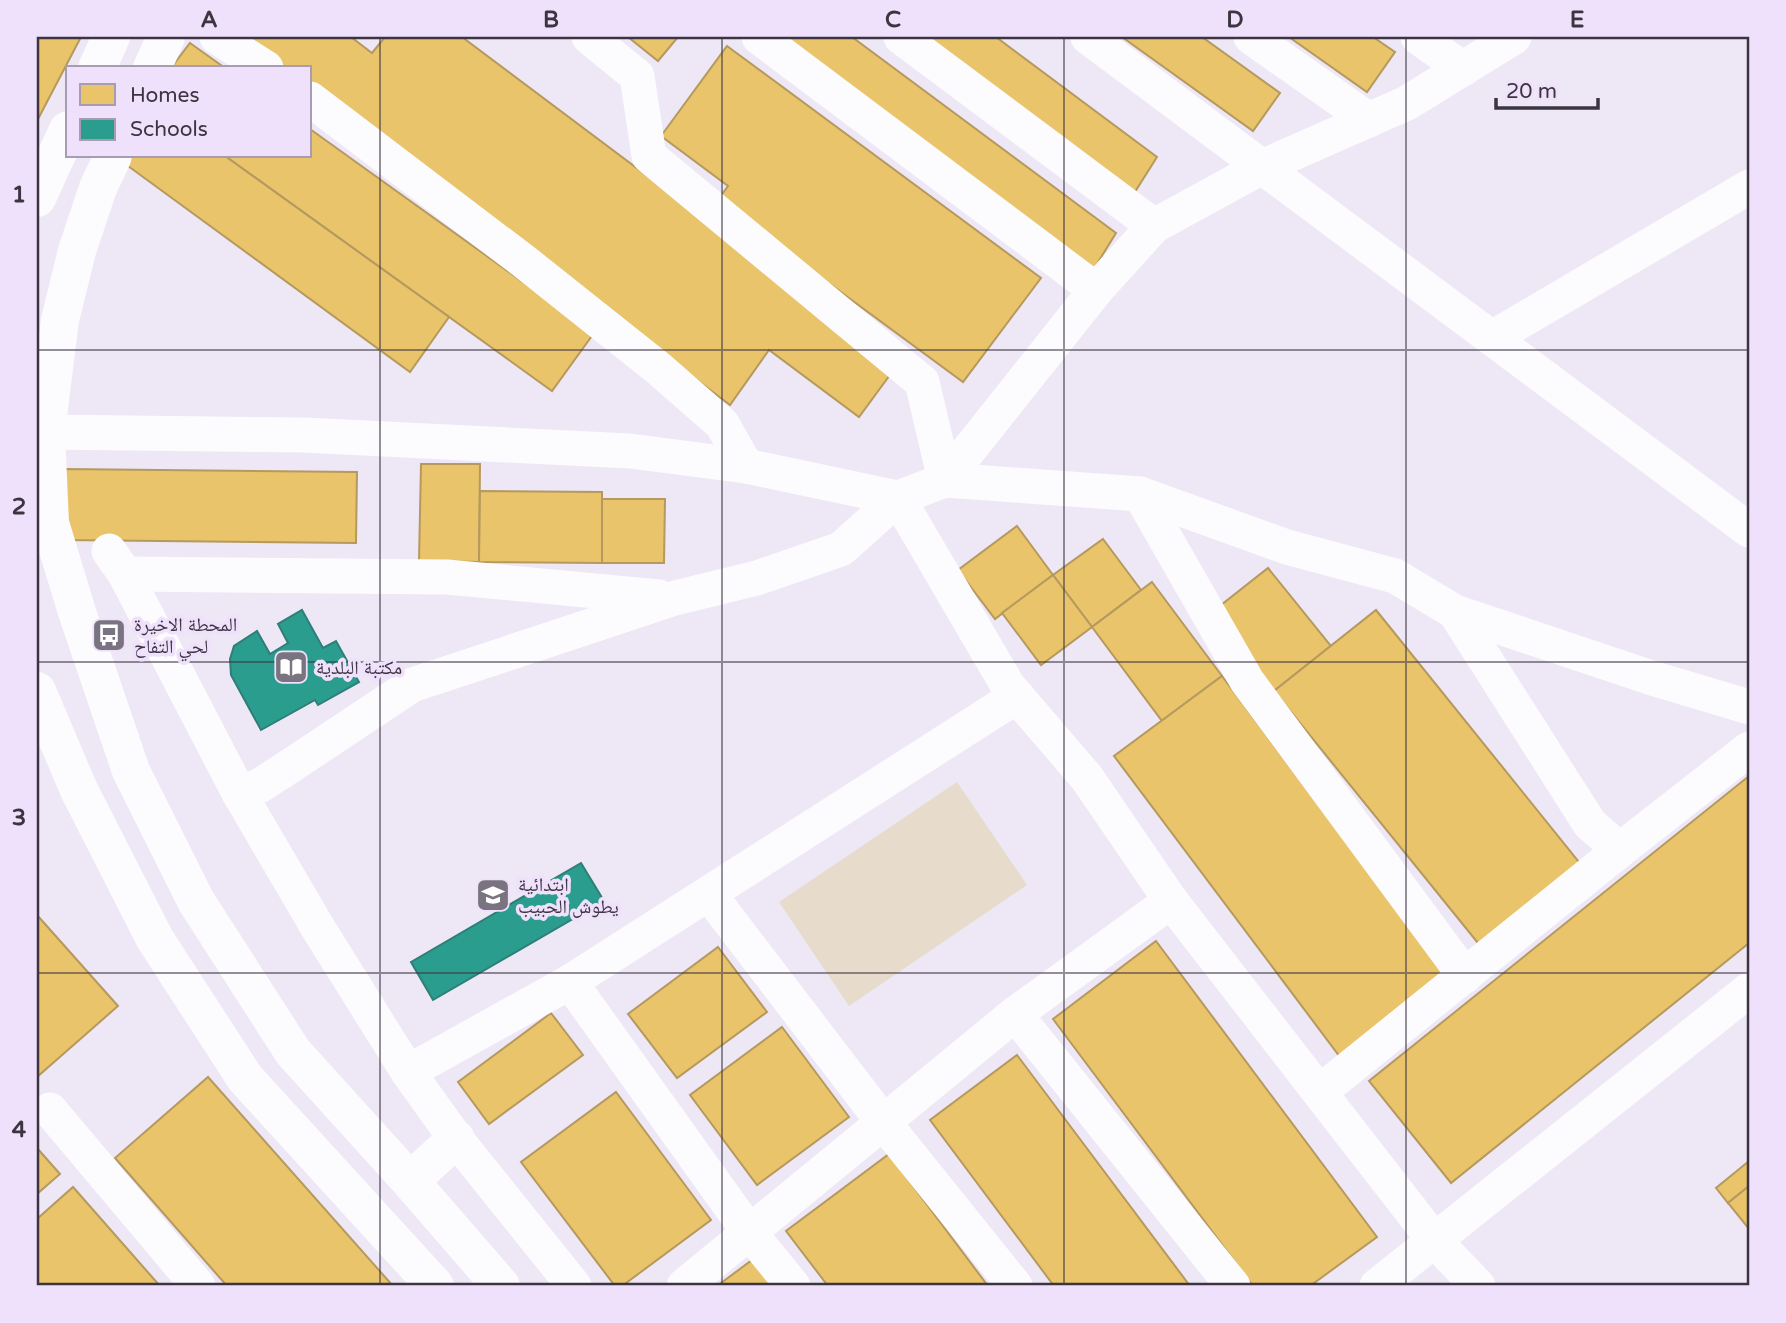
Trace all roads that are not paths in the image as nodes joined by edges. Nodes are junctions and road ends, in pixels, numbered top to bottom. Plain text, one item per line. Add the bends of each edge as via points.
1 (111, 37) edge
2 (166, 37) edge
3 (217, 37) edge
4 (589, 37) edge
5 (759, 37) edge
6 (901, 37) edge
7 (1088, 37) edge
8 (1251, 37) edge
9 (1418, 37) edge
10 (1514, 37) edge
11 (98, 66) edge
12 (153, 66) edge
13 (263, 66) edge
14 (1463, 69) junction
15 (312, 101) edge
16 (1369, 120) junction
17 (66, 134) edge
18 (112, 158) edge
19 (1262, 167) junction
20 (1749, 187) edge
21 (37, 198) edge
22 (1154, 226) junction
23 (1096, 290) junction
24 (1492, 338) junction
25 (46, 432) junction
26 (746, 466) junction
27 (945, 480) junction
28 (1140, 494) junction
29 (898, 498) junction
30 (1741, 511) edge
31 (675, 598) junction
32 (1455, 612) junction
33 (37, 691) edge
34 (1017, 696) junction
35 (1749, 707) edge
36 (1749, 749) edge
37 (239, 793) junction
38 (1620, 850) junction
39 (709, 894) junction
40 (1171, 901) junction
41 (1465, 976) junction
42 (570, 982) junction
43 (1749, 990) edge
44 (1015, 1014) junction
45 (408, 1072) junction
46 (1321, 1091) junction
47 (50, 1110) dead end
48 (884, 1123) junction
49 (456, 1139) junction
50 (410, 1181) junction
51 (750, 1232) junction
52 (1434, 1240) junction
53 (198, 1286) edge
54 (435, 1286) edge
55 (501, 1286) edge
56 (574, 1286) edge
57 (684, 1286) edge
58 (793, 1286) edge
59 (1015, 1286) edge
60 (1233, 1286) edge
61 (1377, 1286) edge
62 (1478, 1286) edge

1 - 11 main road
2 - 12 main road
3 - 13 street
4 - 27 street via 637,76 649,156 922,382
5 - 23 street
6 - 22 street
7 - 19 street
8 - 16 street
9 - 14 street
10 - 14 street
14 - 16 street via 1408,103
15 - 26 street via 658,368 722,425
16 - 19 street
17 - 21 main road
18 - 25 main road via 77,251 62,309
19 - 22 street
19 - 24 street
20 - 24 street
22 - 23 street
23 - 27 street
24 - 30 street
25 - 26 street via 488,443 630,451
25 - 50 main road via 50,523 131,771 196,901 293,1052
26 - 29 street
27 - 28 street
27 - 29 street
28 - 32 street via 1287,547 1395,576
28 - 41 street via 1247,681
29 - 31 street via 841,549 757,578
29 - 34 street
31 - 37 street via 412,685 259,786
31 - 37 street via 447,577 117,562
32 - 35 street
32 - 38 street via 1590,824
33 - 54 main road via 79,790 155,939 245,1078
34 - 39 street
34 - 40 street via 1087,778
36 - 38 street
37 - 45 street
38 - 41 street
39 - 42 street
39 - 48 street
40 - 44 street
40 - 46 street
41 - 46 street
42 - 45 street
42 - 51 street
43 - 52 street
44 - 48 street
44 - 60 street
45 - 49 street
46 - 52 street
47 - 53 street
48 - 51 street
48 - 59 street
49 - 50 main road
49 - 56 street
50 - 55 main road
51 - 57 street
51 - 58 street
52 - 61 street
52 - 62 street

